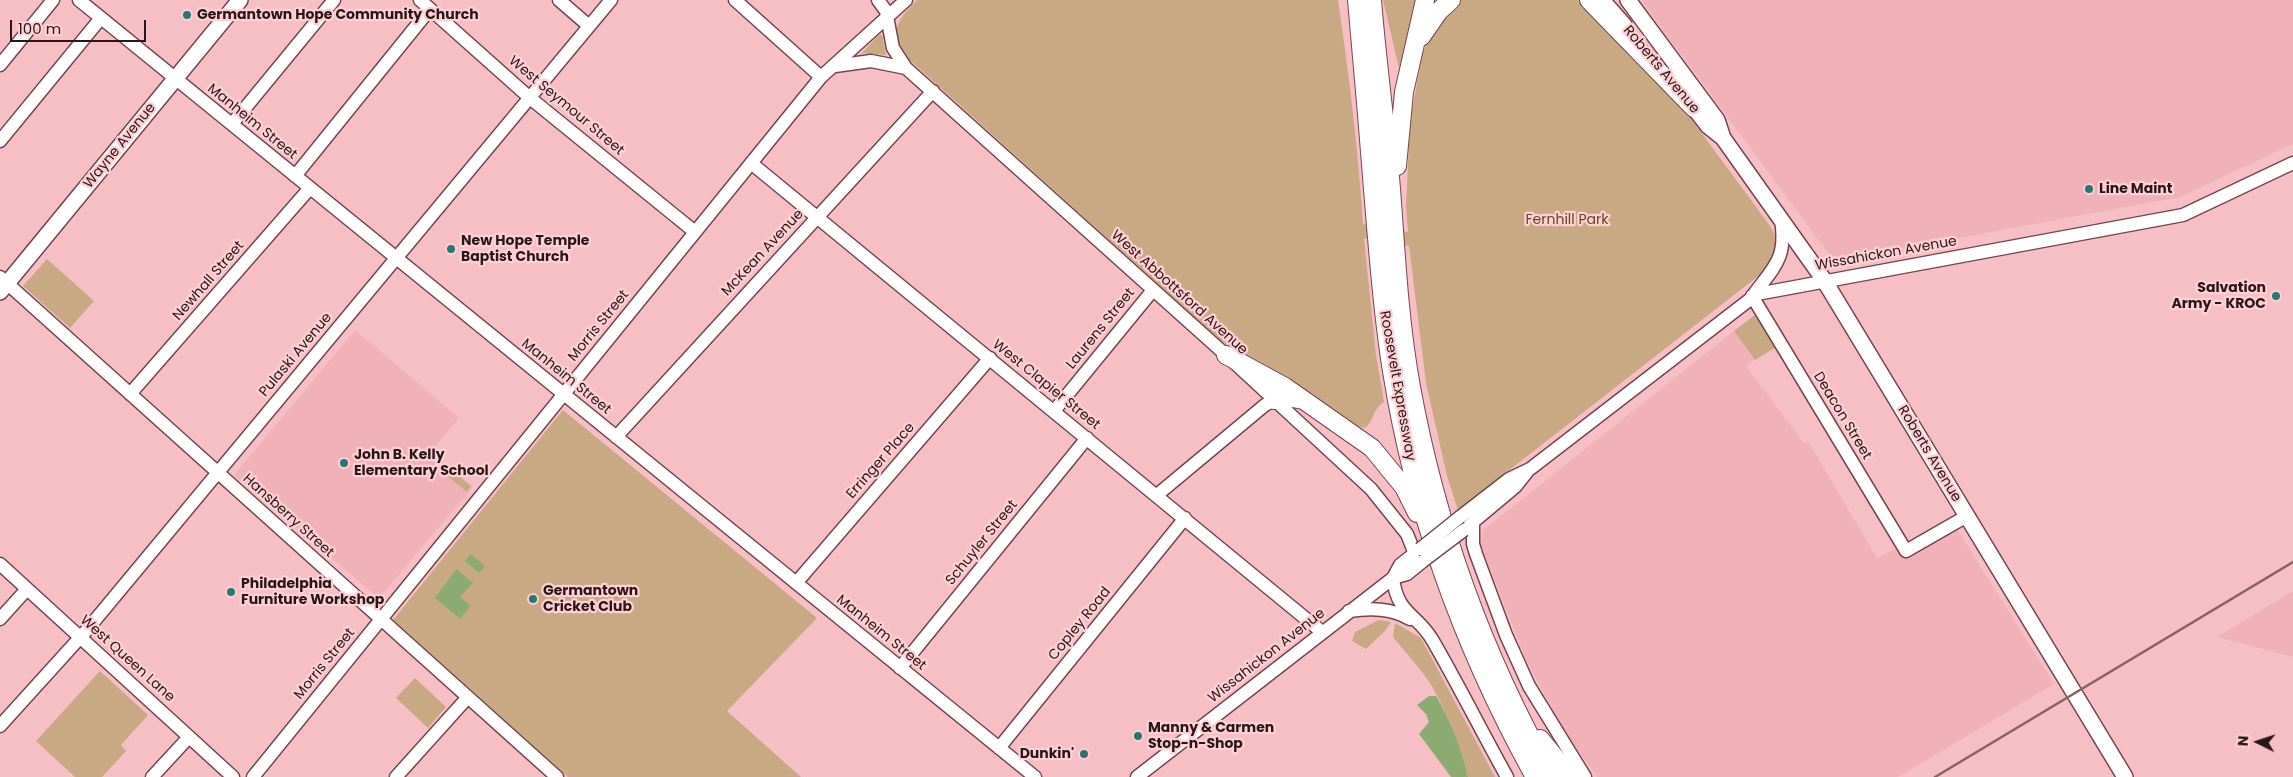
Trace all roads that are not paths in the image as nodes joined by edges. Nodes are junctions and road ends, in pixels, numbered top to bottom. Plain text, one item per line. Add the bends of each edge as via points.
1 (52, 0) edge
2 (79, 0) edge
3 (240, 0) edge
4 (334, 0) edge
5 (420, 0) edge
6 (559, 0) edge
7 (611, 0) edge
8 (735, 0) edge
9 (878, 0) edge
10 (906, 0) edge
11 (1352, 0) edge
12 (1357, 0) edge
13 (1372, 0) edge
14 (1425, 0) edge
15 (1451, 0) edge
16 (1589, 0) edge
17 (1602, 0) edge
18 (1628, 0) edge
19 (430, 9) junction
20 (101, 18) junction
21 (887, 18) junction
22 (589, 26) junction
23 (1360, 35) junction
24 (1412, 58) junction
25 (0, 65) edge
26 (833, 67) junction
27 (906, 68) junction
28 (175, 78) junction
29 (821, 78) junction
30 (932, 91) junction
31 (530, 98) junction
32 (1694, 108) junction
33 (232, 124) junction
34 (1723, 138) junction
35 (0, 141) edge
36 (751, 163) junction
37 (2293, 163) edge
38 (295, 176) junction
39 (310, 188) junction
40 (817, 217) junction
41 (1781, 219) junction
42 (1393, 229) junction
43 (695, 232) junction
44 (396, 258) junction
45 (1824, 280) junction
46 (2, 284) edge
47 (1153, 290) junction
48 (1752, 296) junction
49 (1226, 355) junction
50 (990, 358) junction
51 (130, 394) junction
52 (564, 394) junction
53 (1274, 400) junction
54 (1304, 400) junction
55 (1054, 411) junction
56 (616, 437) junction
57 (1087, 438) junction
58 (1530, 469) junction
59 (217, 472) junction
60 (1157, 495) junction
61 (1967, 516) junction
62 (1185, 518) junction
63 (1469, 526) junction
64 (1430, 532) junction
65 (1419, 555) junction
66 (0, 564) edge
67 (1393, 578) junction
68 (796, 583) junction
69 (27, 589) junction
70 (1350, 611) junction
71 (0, 619) edge
72 (381, 619) junction
73 (1415, 621) junction
74 (1322, 632) junction
75 (80, 637) junction
76 (900, 668) junction
77 (468, 697) junction
78 (1515, 707) junction
79 (0, 726) edge
80 (189, 737) junction
81 (999, 748) junction
82 (152, 777) edge
83 (233, 777) edge
84 (253, 777) edge
85 (396, 777) edge
86 (557, 777) edge
87 (1035, 777) edge
88 (1136, 777) edge
89 (1507, 777) edge
90 (1535, 777) edge
91 (1552, 777) edge
92 (1571, 777) edge
93 (1585, 777) edge
94 (2125, 777) edge

1 - 25 street
2 - 20 street, Manheim Street
3 - 28 main road, Wayne Avenue
4 - 33 street
5 - 19 street, West Seymour Street
6 - 22 street
7 - 22 street, Pulaski Avenue
8 - 29 street
9 - 21 street, West Abbottsford Avenue
10 - 21 street, Morris Street
11 - 23 highway
12 - 23 highway, Roosevelt Expressway
13 - 42 highway, Roosevelt Expressway
14 - 24 highway
15 - 24 highway via 1424,31
16 - 32 highway
17 - 32 main road, Roberts Avenue
18 - 34 main road, Roberts Avenue via 1717,120
19 - 31 street, West Seymour Street
19 - 38 street
20 - 28 street, Manheim Street
20 - 35 street
21 - 26 street, Morris Street
21 - 27 street, West Abbottsford Avenue via 892,48
22 - 31 street, Pulaski Avenue
23 - 64 highway, Roosevelt Expressway via 1387,339 1404,437
24 - 42 highway via 1399,126
26 - 27 street via 871,61
26 - 29 street, Morris Street
27 - 30 street, West Abbottsford Avenue
28 - 33 street, Manheim Street
28 - 46 main road, Wayne Avenue
29 - 36 street, Morris Street
30 - 40 street, McKean Avenue
30 - 47 street, West Abbottsford Avenue
31 - 43 street, West Seymour Street
31 - 44 street, Pulaski Avenue
32 - 34 main road, Roberts Avenue
33 - 38 street, Manheim Street
34 - 41 main road, Roberts Avenue
36 - 40 street, West Clapier Street
36 - 43 street, Morris Street
37 - 45 street, Wissahickon Avenue via 2183,215
38 - 39 street, Manheim Street
39 - 44 street, Manheim Street
39 - 51 street, Newhall Street
40 - 50 street, West Clapier Street
40 - 56 street, McKean Avenue
41 - 45 main road, Roberts Avenue
41 - 48 street via 1783,242 1779,261
42 - 78 highway, Roosevelt Expressway via 1406,356 1432,482 1468,596
43 - 52 street, Morris Street
44 - 52 street, Manheim Street
44 - 59 street, Pulaski Avenue
45 - 48 street, Wissahickon Avenue via 1766,290
45 - 61 main road, Roberts Avenue
46 - 51 street, Hansberry Street
47 - 49 street, West Abbottsford Avenue
47 - 55 street, Laurens Street
48 - 58 street, Wissahickon Avenue
48 - 61 street, Deacon Street via 1906,551
49 - 53 street, West Abbottsford Avenue
49 - 54 highway
50 - 55 street, West Clapier Street
50 - 68 street, Erringer Place
51 - 59 street, Hansberry Street
52 - 56 street, Manheim Street
52 - 72 street, Morris Street
53 - 54 highway
53 - 60 street
53 - 65 street, West Abbottsford Avenue via 1378,496
54 - 64 highway via 1377,453 1404,488
55 - 57 street, West Clapier Street
56 - 68 street, Manheim Street
57 - 60 street, West Clapier Street
57 - 76 street, Schuyler Street
58 - 63 street, Wissahickon Avenue via 1515,487
58 - 65 street, Wissahickon Avenue, bridge via 1509,479 1460,517
59 - 72 street, Hansberry Street
59 - 75 street, Pulaski Avenue
60 - 62 street, West Clapier Street
61 - 94 main road, Roberts Avenue
62 - 74 street, West Clapier Street
62 - 81 street, Copley Road
63 - 65 street, Wissahickon Avenue, bridge
63 - 93 street via 1476,554 1519,664 1536,699
64 - 90 highway, Roosevelt Expressway via 1447,589 1472,653
65 - 67 street, Wissahickon Avenue via 1407,574
66 - 69 street, West Queen Lane
67 - 70 street, Wissahickon Avenue
67 - 73 street via 1399,603
68 - 76 street, Manheim Street
69 - 71 street
69 - 75 street, West Queen Lane
70 - 73 street via 1388,610
70 - 74 street, Wissahickon Avenue
72 - 77 street, Hansberry Street
72 - 84 street, Morris Street
73 - 89 street via 1432,639
74 - 88 street, Wissahickon Avenue
75 - 79 street, Pulaski Avenue
75 - 80 street, West Queen Lane
76 - 81 street, Manheim Street
77 - 85 street
77 - 86 street, Hansberry Street
78 - 91 highway, Roosevelt Expressway
78 - 92 highway
80 - 82 street
80 - 83 street, West Queen Lane
81 - 87 street, Manheim Street

